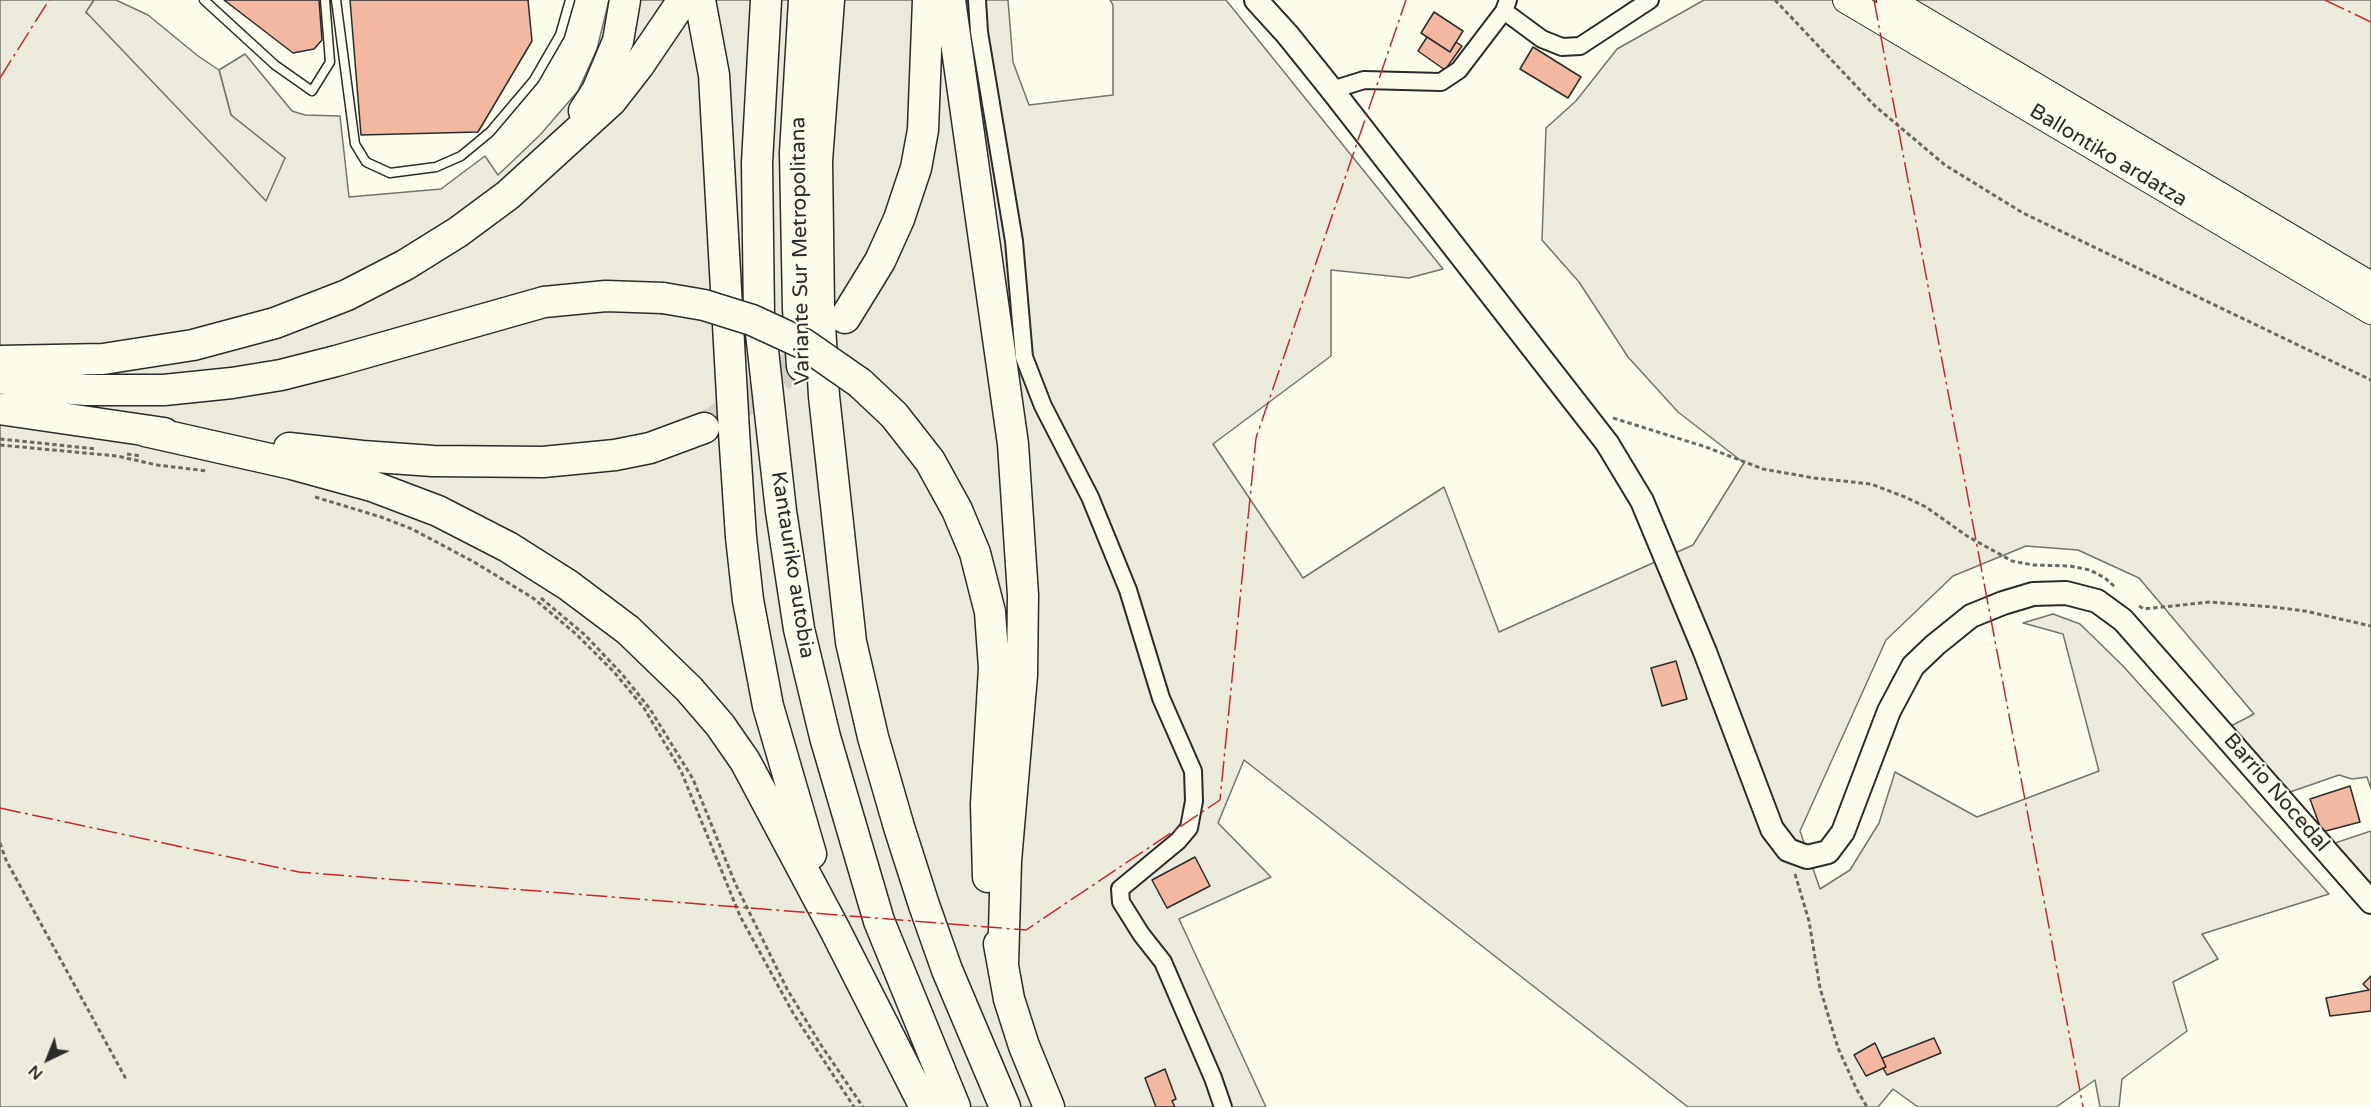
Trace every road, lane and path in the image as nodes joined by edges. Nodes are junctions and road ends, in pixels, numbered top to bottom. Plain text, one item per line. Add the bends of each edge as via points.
1 (204, 0) edge
2 (325, 0) edge
3 (336, 0) edge
4 (570, 0) edge
5 (625, 0) edge
6 (683, 0) edge
7 (766, 0) edge
8 (804, 0) edge
9 (829, 0) edge
10 (914, 0) edge
11 (928, 0) edge
12 (950, 0) edge
13 (977, 0) edge
14 (1256, 0) edge
15 (1266, 0) edge
16 (1650, 0) edge
17 (1775, 0) edge
18 (1846, 0) edge
19 (1890, 0) edge
20 (1506, 5) edge
21 (702, 10) edge
22 (1287, 34) junction
23 (925, 87) junction
24 (1332, 90) junction
25 (561, 147) junction
26 (2371, 285) edge
27 (2371, 311) edge
28 (845, 318) dead end
29 (0, 361) edge
30 (0, 378) edge
31 (2371, 380) edge
32 (0, 409) edge
33 (1581, 410) junction
34 (704, 428) tunnel mouth
35 (145, 431) junction
36 (0, 439) edge
37 (0, 446) edge
38 (214, 467) dead end
39 (210, 471) dead end
40 (311, 490) dead end
41 (309, 495) dead end
42 (453, 544) dead end
43 (507, 576) dead end
44 (2117, 589) dead end
45 (2132, 601) dead end
46 (2371, 626) edge
47 (851, 642) junction
48 (0, 843) edge
49 (1792, 851) junction
50 (2371, 902) edge
51 (834, 928) junction
52 (1003, 965) junction
53 (126, 1079) dead end
54 (854, 1107) edge
55 (862, 1107) edge
56 (925, 1107) edge
57 (955, 1107) edge
58 (1005, 1107) edge
59 (1049, 1107) edge
60 (1223, 1107) edge
61 (1867, 1107) edge

1 - 2 lane via 275,65 312,91 330,62
3 - 4 lane via 355,144 366,162 390,173 436,167 461,156 490,132 534,80 560,35
5 - 25 highway via 618,41 597,91
6 - 25 highway via 611,101
7 - 57 highway, Kantauriko autobia via 757,164 759,315 779,500 799,629 825,736 879,921
8 - 47 highway, Variante Sur Metropolitana via 795,153 802,374 819,509
9 - 47 highway via 817,161 819,306 825,407
10 - 23 highway
11 - 23 highway
12 - 52 highway via 1013,444 1023,595 1022,675 1006,861
13 - 60 street via 1014,241 1024,357 1043,406 1090,497 1128,590 1161,698 1193,771 1194,801 1189,828 1120,890 1121,902 1163,962
14 - 22 street
15 - 22 street
16 - 20 street via 1580,46 1562,47 1542,39
17 - 31 path via 1875,106 1945,165 2024,213
18 - 27 main road, Ballontiko ardatza
19 - 26 main road, Ballontiko ardatza
20 - 24 street via 1459,70 1441,82 1364,80
21 - 51 highway via 714,75 748,600 768,706
22 - 24 street
23 - 28 highway via 916,168 899,219 874,272
24 - 33 street
25 - 29 highway via 508,195 405,265 275,323 193,345 103,359
30 - 52 highway, bridge via 35,386 86,390 164,390 232,383 336,361 544,302 606,296 663,298 704,305 752,320 804,344 860,383 894,415 936,471 975,553 990,612 994,668 986,804 988,885
32 - 35 highway
33 - 44 path via 1636,424 1763,469 1871,484 1926,507 2012,561 2090,570
33 - 49 street via 1642,501 1705,652 1772,830
34 - 35 highway via 650,448 615,455 497,463 363,456
35 - 51 highway via 372,486 438,511 508,546 568,585 628,630 720,725 745,761
36 - 38 path
37 - 39 path via 117,456
40 - 42 path via 414,525
41 - 54 path via 412,529 474,562 532,598 614,672 644,708 681,771 740,916 793,1013
43 - 55 path via 542,598 585,635 650,709 693,779 735,883 788,989
45 - 46 path via 2144,609 2210,602 2273,606
47 - 58 highway via 876,748 924,905
48 - 53 path
49 - 50 street, Barrio Nocedal via 1807,857 1828,852 1843,832 1889,711 1913,666 1935,645 1971,616 2033,594 2066,593 2097,601 2123,620
49 - 61 path via 1820,988 1838,1048
51 - 56 highway
52 - 59 highway via 1024,1046

